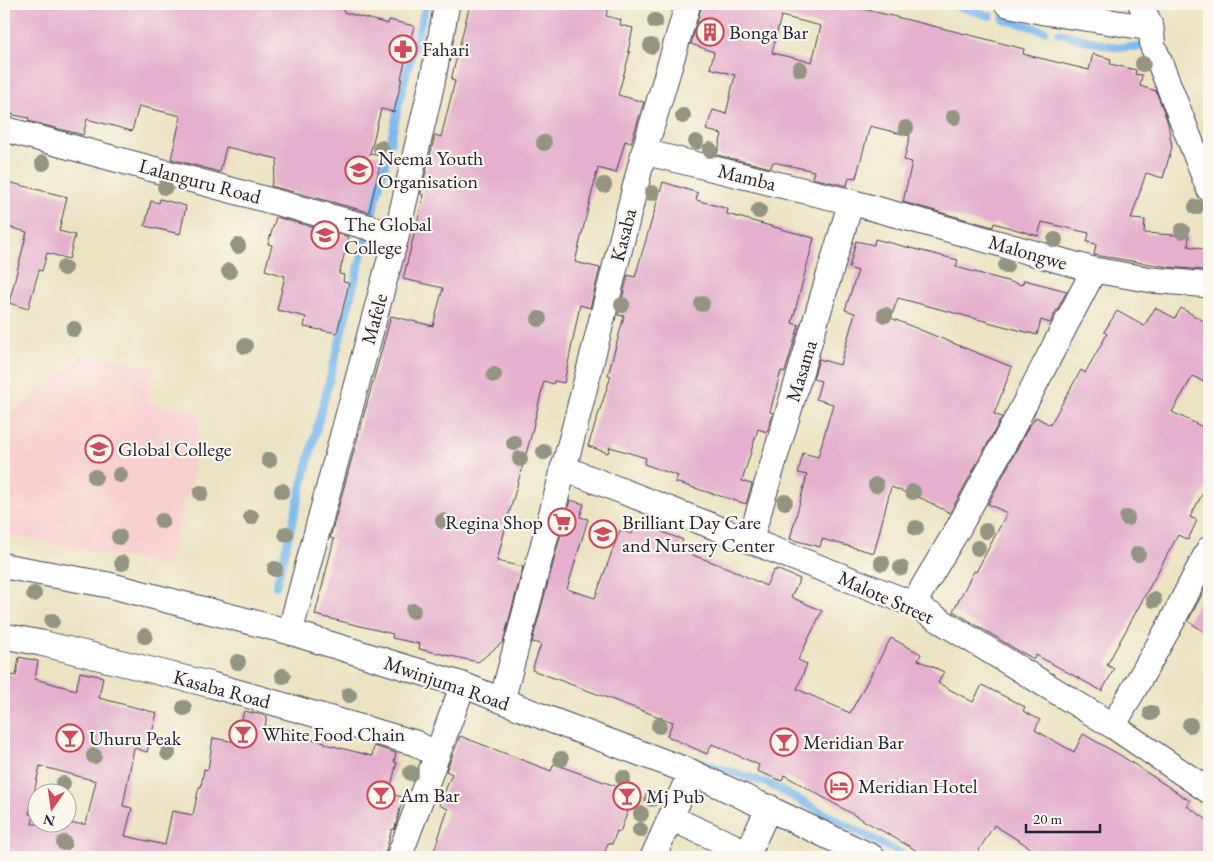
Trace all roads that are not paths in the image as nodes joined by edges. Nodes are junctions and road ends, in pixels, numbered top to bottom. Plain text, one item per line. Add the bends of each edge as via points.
1 (688, 4) edge
2 (1007, 4) edge
3 (1141, 4) edge
4 (442, 5) edge
5 (1150, 28) junction
6 (4, 129) edge
7 (644, 152) junction
8 (1209, 189) edge
9 (851, 202) junction
10 (396, 238) junction
11 (1094, 270) junction
12 (1209, 285) edge
13 (563, 468) junction
14 (750, 541) junction
15 (1209, 549) edge
16 (4, 566) edge
17 (913, 604) junction
18 (290, 632) junction
19 (4, 636) edge
20 (463, 685) junction
21 (502, 700) junction
22 (1113, 726) junction
23 (437, 755) junction
24 (691, 772) junction
25 (1209, 791) edge
26 (769, 808) junction
27 (670, 818) junction
28 (747, 855) edge
29 (399, 857) edge
30 (653, 857) edge
31 (872, 857) edge

1 - 7 street, Kasaba
2 - 5 street
3 - 5 street
4 - 10 street, Mafele via 432,82
5 - 8 street via 1153,47
6 - 10 street, Lalanguru Road via 368,226
7 - 9 street, Mamba
7 - 13 street, Kasaba
9 - 11 street, Malongwe
9 - 14 street, Masama
10 - 18 street, Mafele
11 - 12 street, Malongwe
11 - 17 street via 964,518
13 - 14 street, Malote Street
13 - 21 street, Kasaba
14 - 17 street, Malote Street
15 - 22 street
16 - 18 street, Mwinjuma Road via 110,585
17 - 22 street, Malote Street
18 - 20 street, Mwinjuma Road
19 - 23 street, Kasaba Road via 212,686 414,743
20 - 21 street, Mwinjuma Road
20 - 23 street
21 - 24 street, Mwinjuma Road
22 - 25 street, Malote Street
23 - 29 street
24 - 26 street, Mwinjuma Road
24 - 27 street
26 - 28 street
26 - 31 street, Mwinjuma Road
27 - 28 street
27 - 30 street

